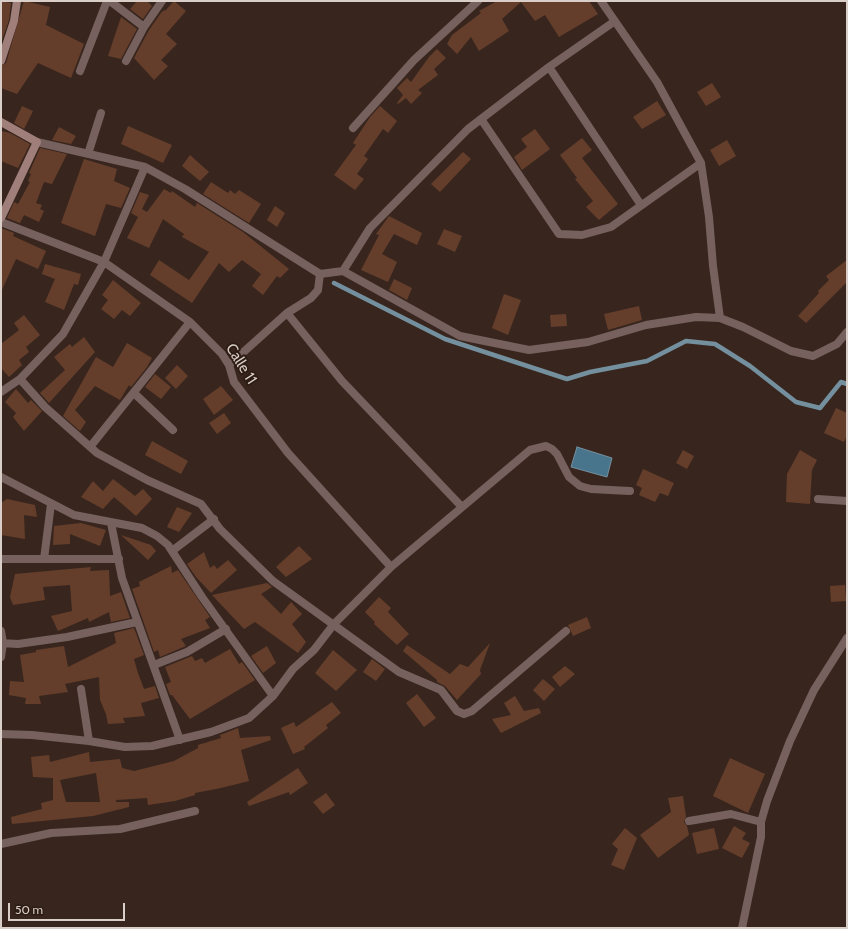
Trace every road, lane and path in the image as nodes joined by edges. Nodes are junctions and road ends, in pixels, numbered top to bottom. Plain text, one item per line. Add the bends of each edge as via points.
1 (16, 1) edge
2 (107, 1) edge
3 (110, 1) edge
4 (162, 1) edge
5 (478, 1) edge
6 (601, 1) edge
7 (614, 21) junction
8 (144, 27) junction
9 (1, 61) edge
10 (126, 61) dead end
11 (549, 66) junction
12 (80, 72) dead end
13 (101, 113) dead end
14 (481, 119) junction
15 (1, 122) edge
16 (353, 128) dead end
17 (37, 142) junction
18 (88, 154) junction
19 (701, 163) junction
20 (145, 167) junction
21 (641, 205) junction
22 (1, 218) edge
23 (1, 222) edge
24 (104, 262) junction
25 (343, 271) junction
26 (320, 274) junction
27 (287, 313) junction
28 (720, 318) junction
29 (190, 322) junction
30 (847, 332) edge
31 (229, 365) junction
32 (20, 379) junction
33 (1, 392) edge
34 (134, 393) junction
35 (173, 430) dead end
36 (90, 447) junction
37 (1, 476) edge
38 (630, 491) dead end
39 (818, 499) dead end
40 (847, 501) edge
41 (51, 504) junction
42 (462, 507) junction
43 (214, 519) junction
44 (111, 523) junction
45 (172, 551) junction
46 (1, 559) edge
47 (44, 559) junction
48 (119, 559) junction
49 (391, 567) junction
50 (137, 622) junction
51 (334, 624) junction
52 (226, 629) junction
53 (1, 631) edge
54 (566, 631) dead end
55 (847, 638) edge
56 (2, 643) edge
57 (1, 657) edge
58 (154, 665) junction
59 (81, 689) dead end
60 (273, 696) junction
61 (1, 734) edge
62 (180, 740) junction
63 (89, 741) junction
64 (195, 811) dead end
65 (689, 821) dead end
66 (761, 822) junction
67 (1, 844) edge
68 (742, 928) edge

1 - 9 street via 14,21
2 - 12 street
3 - 8 street
4 - 8 street
5 - 16 street via 414,60
6 - 7 street
7 - 11 street
7 - 19 street via 657,82
8 - 10 street
11 - 14 street
11 - 21 street
13 - 18 street
14 - 21 street via 558,234 582,236 611,227
14 - 25 street via 370,228
15 - 17 street
17 - 18 street
17 - 22 street
18 - 20 street
19 - 21 street
19 - 28 street
20 - 24 street
20 - 26 street via 185,189
23 - 24 street, Calle 11
24 - 29 street, Calle 11
24 - 32 street via 63,334
25 - 26 street
25 - 28 street via 460,336 529,350 588,342 663,322 696,317
26 - 27 street via 318,290 311,298
27 - 31 street
27 - 42 street via 342,381
28 - 30 street via 791,351 813,356 837,344
29 - 31 street, Calle 11 via 222,354
29 - 34 street
31 - 49 street, Calle 11 via 234,382 288,453
32 - 33 street
32 - 36 street via 45,407
34 - 35 street
34 - 36 street
36 - 43 street via 147,480 201,504
37 - 41 street
38 - 42 street via 580,486 569,477 557,454 546,446 530,450 523,455
39 - 40 street
41 - 44 street via 74,515
41 - 47 street
42 - 49 street
43 - 45 street
43 - 51 street via 273,581
44 - 45 street via 142,528 157,536
44 - 48 street
45 - 52 street
46 - 47 street
47 - 48 street
48 - 50 street via 122,578
49 - 51 street
50 - 56 street via 67,637 18,644
50 - 58 street
51 - 54 street via 405,676 441,690 457,711 464,714 472,711
51 - 60 street
52 - 58 street via 187,652
52 - 60 street
53 - 56 street
55 - 66 street via 814,690 790,741
56 - 57 street
58 - 62 street
59 - 63 street
60 - 62 street via 249,718
61 - 63 street
62 - 63 street via 125,748
64 - 67 street via 120,829 51,833
65 - 66 street via 731,814
66 - 68 street via 761,837

